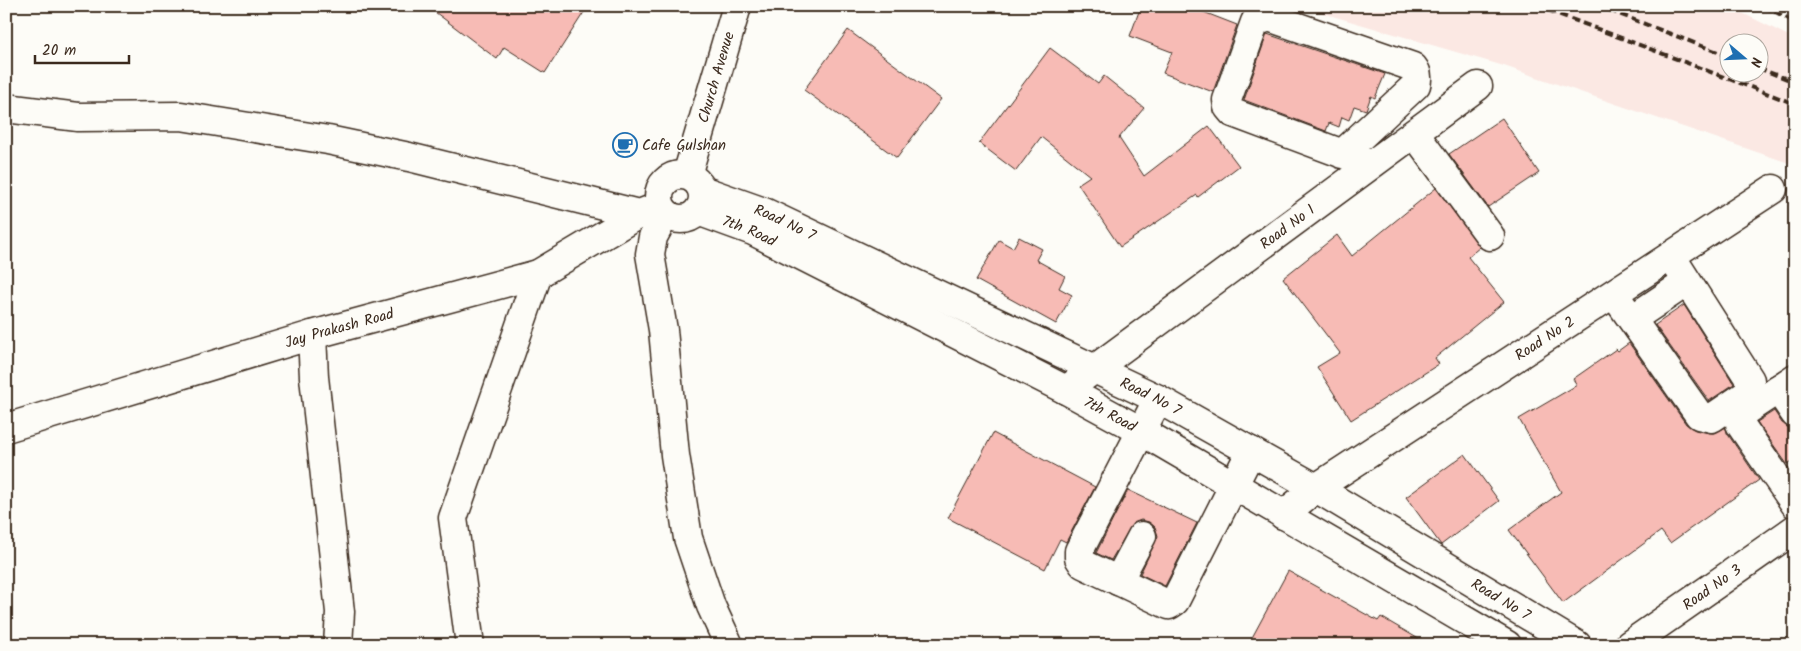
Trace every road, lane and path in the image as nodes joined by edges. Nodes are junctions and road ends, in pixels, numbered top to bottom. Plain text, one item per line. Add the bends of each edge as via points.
1 (737, 6) edge
2 (1478, 86) dead end
3 (1411, 90) junction
4 (1452, 106) junction
5 (7, 109) edge
6 (1415, 134) junction
7 (1342, 154) junction
8 (1370, 164) junction
9 (1773, 189) dead end
10 (696, 192) junction
11 (655, 211) junction
12 (1490, 236) dead end
13 (1671, 256) junction
14 (538, 274) junction
15 (1687, 282) junction
16 (1614, 294) junction
17 (1632, 319) junction
18 (312, 335) junction
19 (1097, 368) junction
20 (1786, 383) edge
21 (1066, 390) junction
22 (1158, 399) junction
23 (1795, 414) edge
24 (6, 428) edge
25 (1141, 431) junction
26 (1251, 451) junction
27 (1232, 486) junction
28 (1316, 488) junction
29 (1795, 504) edge
30 (1283, 514) junction
31 (1795, 528) edge
32 (1142, 536) dead end
33 (1118, 581) junction
34 (338, 645) edge
35 (470, 645) edge
36 (729, 645) edge
37 (1507, 645) edge
38 (1577, 645) edge
39 (1629, 645) edge

1 - 10 street, Church Avenue
2 - 4 street, Road No 1
3 - 4 street
3 - 7 street
3 - 7 street via 1418,78 1413,68 1269,17 1255,22 1227,100 1228,107 1233,113
4 - 6 street, Road No 1
5 - 11 street via 78,117 181,116 328,140
6 - 8 street, Road No 1
6 - 12 street
7 - 8 street
8 - 19 street, Road No 1
9 - 13 street, Road No 2
10 - 11 street via 686,219 672,218
10 - 11 street via 680,174 666,180 659,192
10 - 19 street, Road No 7 via 764,212
10 - 21 street, 7th Road via 753,231
11 - 14 street, Jay Prakash Road
11 - 36 street via 650,254 663,330 675,455 688,538 711,606
13 - 15 street
13 - 16 street, Road No 2
14 - 18 street, Jay Prakash Road
14 - 35 street via 453,518
15 - 17 street
15 - 17 street via 1750,380 1747,394 1712,418 1699,415
16 - 17 street
16 - 28 street, Road No 2
18 - 24 street, Jay Prakash Road
18 - 34 street via 340,612
19 - 21 street, Road No 1
19 - 22 street, Road No 7
20 - 23 street
20 - 29 street via 1742,413 1740,424
21 - 25 street, 7th Road
22 - 25 street
22 - 26 street, Road No 7
25 - 27 street, 7th Road
25 - 33 street via 1080,551 1079,558 1084,564
26 - 27 street
26 - 28 street, Road No 7
27 - 30 street, 7th Road
27 - 33 street via 1175,601 1163,604
28 - 30 street, Road No 2
28 - 38 street, Road No 7
30 - 37 street, 7th Road
31 - 39 street, Road No 3
32 - 33 street

